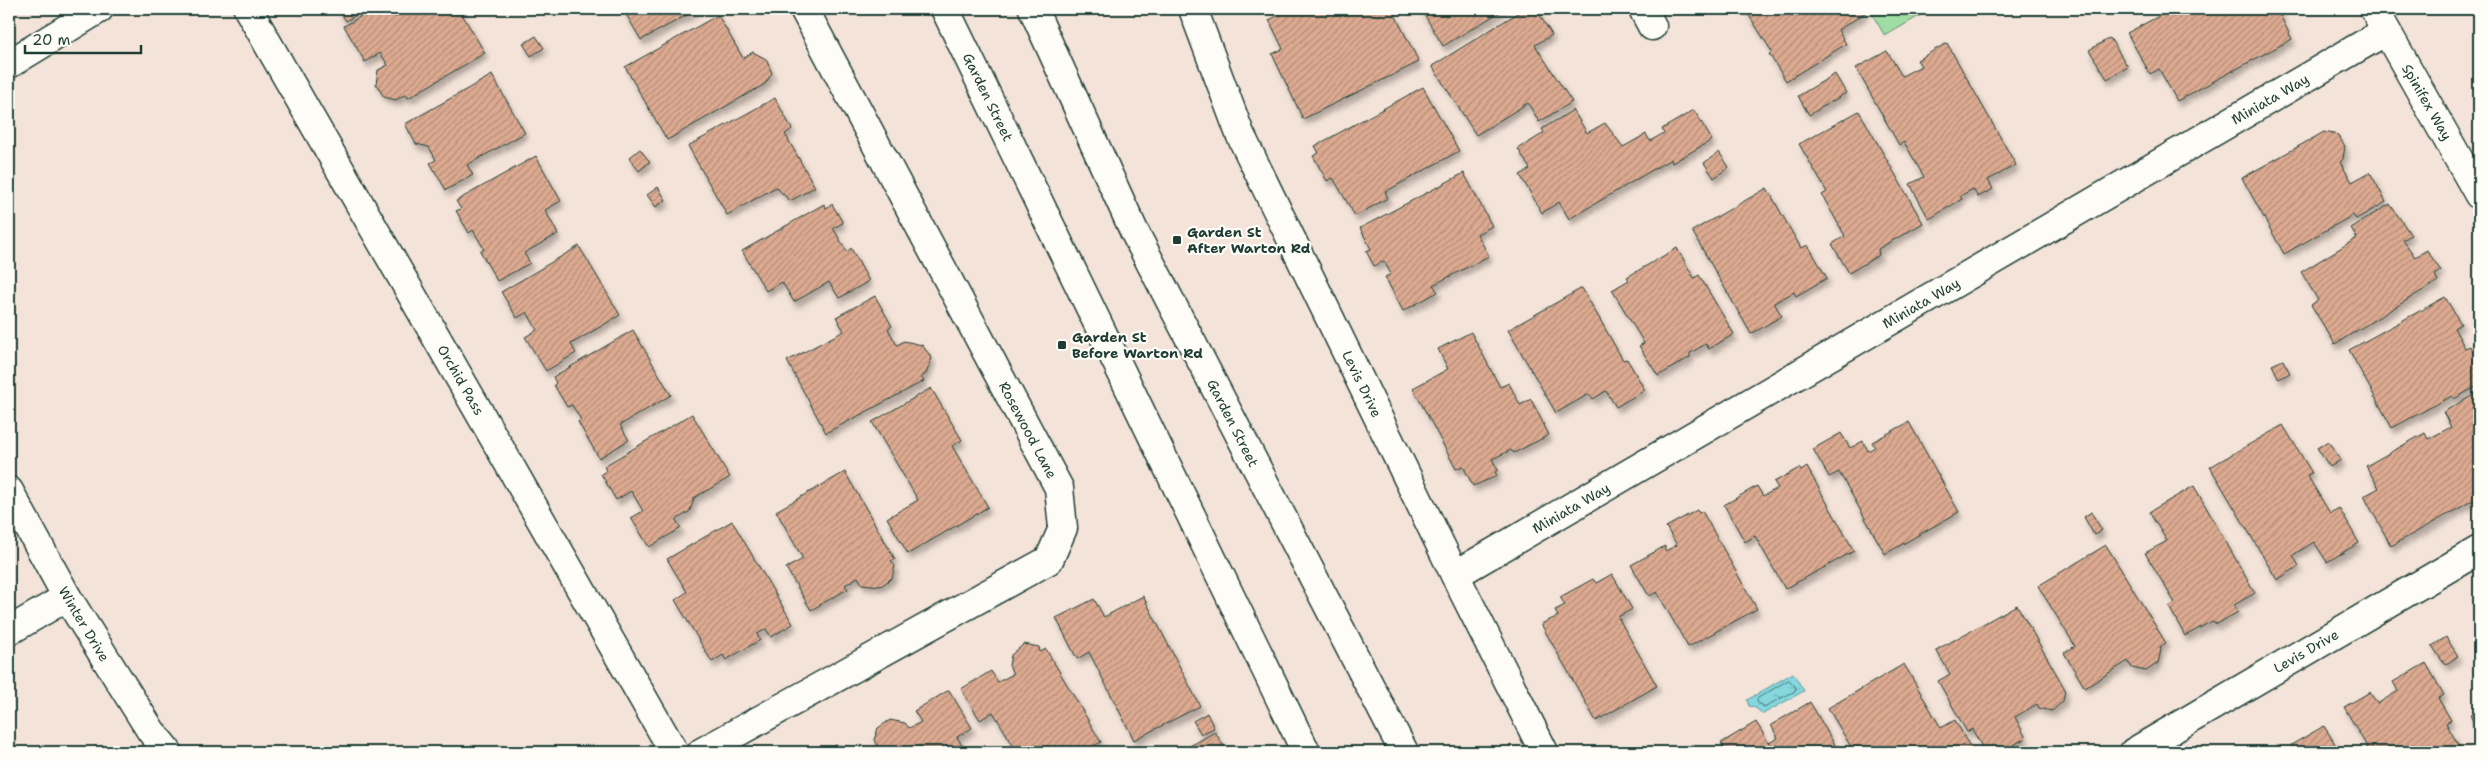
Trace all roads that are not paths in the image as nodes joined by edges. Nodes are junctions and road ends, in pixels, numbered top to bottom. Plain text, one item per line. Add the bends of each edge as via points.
1 (99, 9) edge
2 (248, 9) edge
3 (804, 9) edge
4 (945, 9) edge
5 (1033, 9) edge
6 (1193, 9) edge
7 (2380, 20) edge
8 (9, 64) edge
9 (2479, 195) edge
10 (9, 490) edge
11 (2479, 550) edge
12 (1455, 576) junction
13 (67, 598) junction
14 (9, 631) edge
15 (168, 752) edge
16 (674, 752) edge
17 (702, 752) edge
18 (1306, 752) edge
19 (1404, 752) edge
20 (1544, 752) edge
21 (2134, 752) edge

1 - 8 street
2 - 16 street, Orchid Pass
3 - 17 street, Rosewood Lane via 1059,488 1064,528 1049,560
4 - 18 street, Garden Street
5 - 19 street, Garden Street via 1134,231
6 - 12 street, Levis Drive via 1240,134
7 - 9 street, Spinifex Way
7 - 12 street, Miniata Way
10 - 13 street, Winter Drive
11 - 21 street, Levis Drive
12 - 20 street, Levis Drive
13 - 14 street
13 - 15 street, Winter Drive via 151,731

